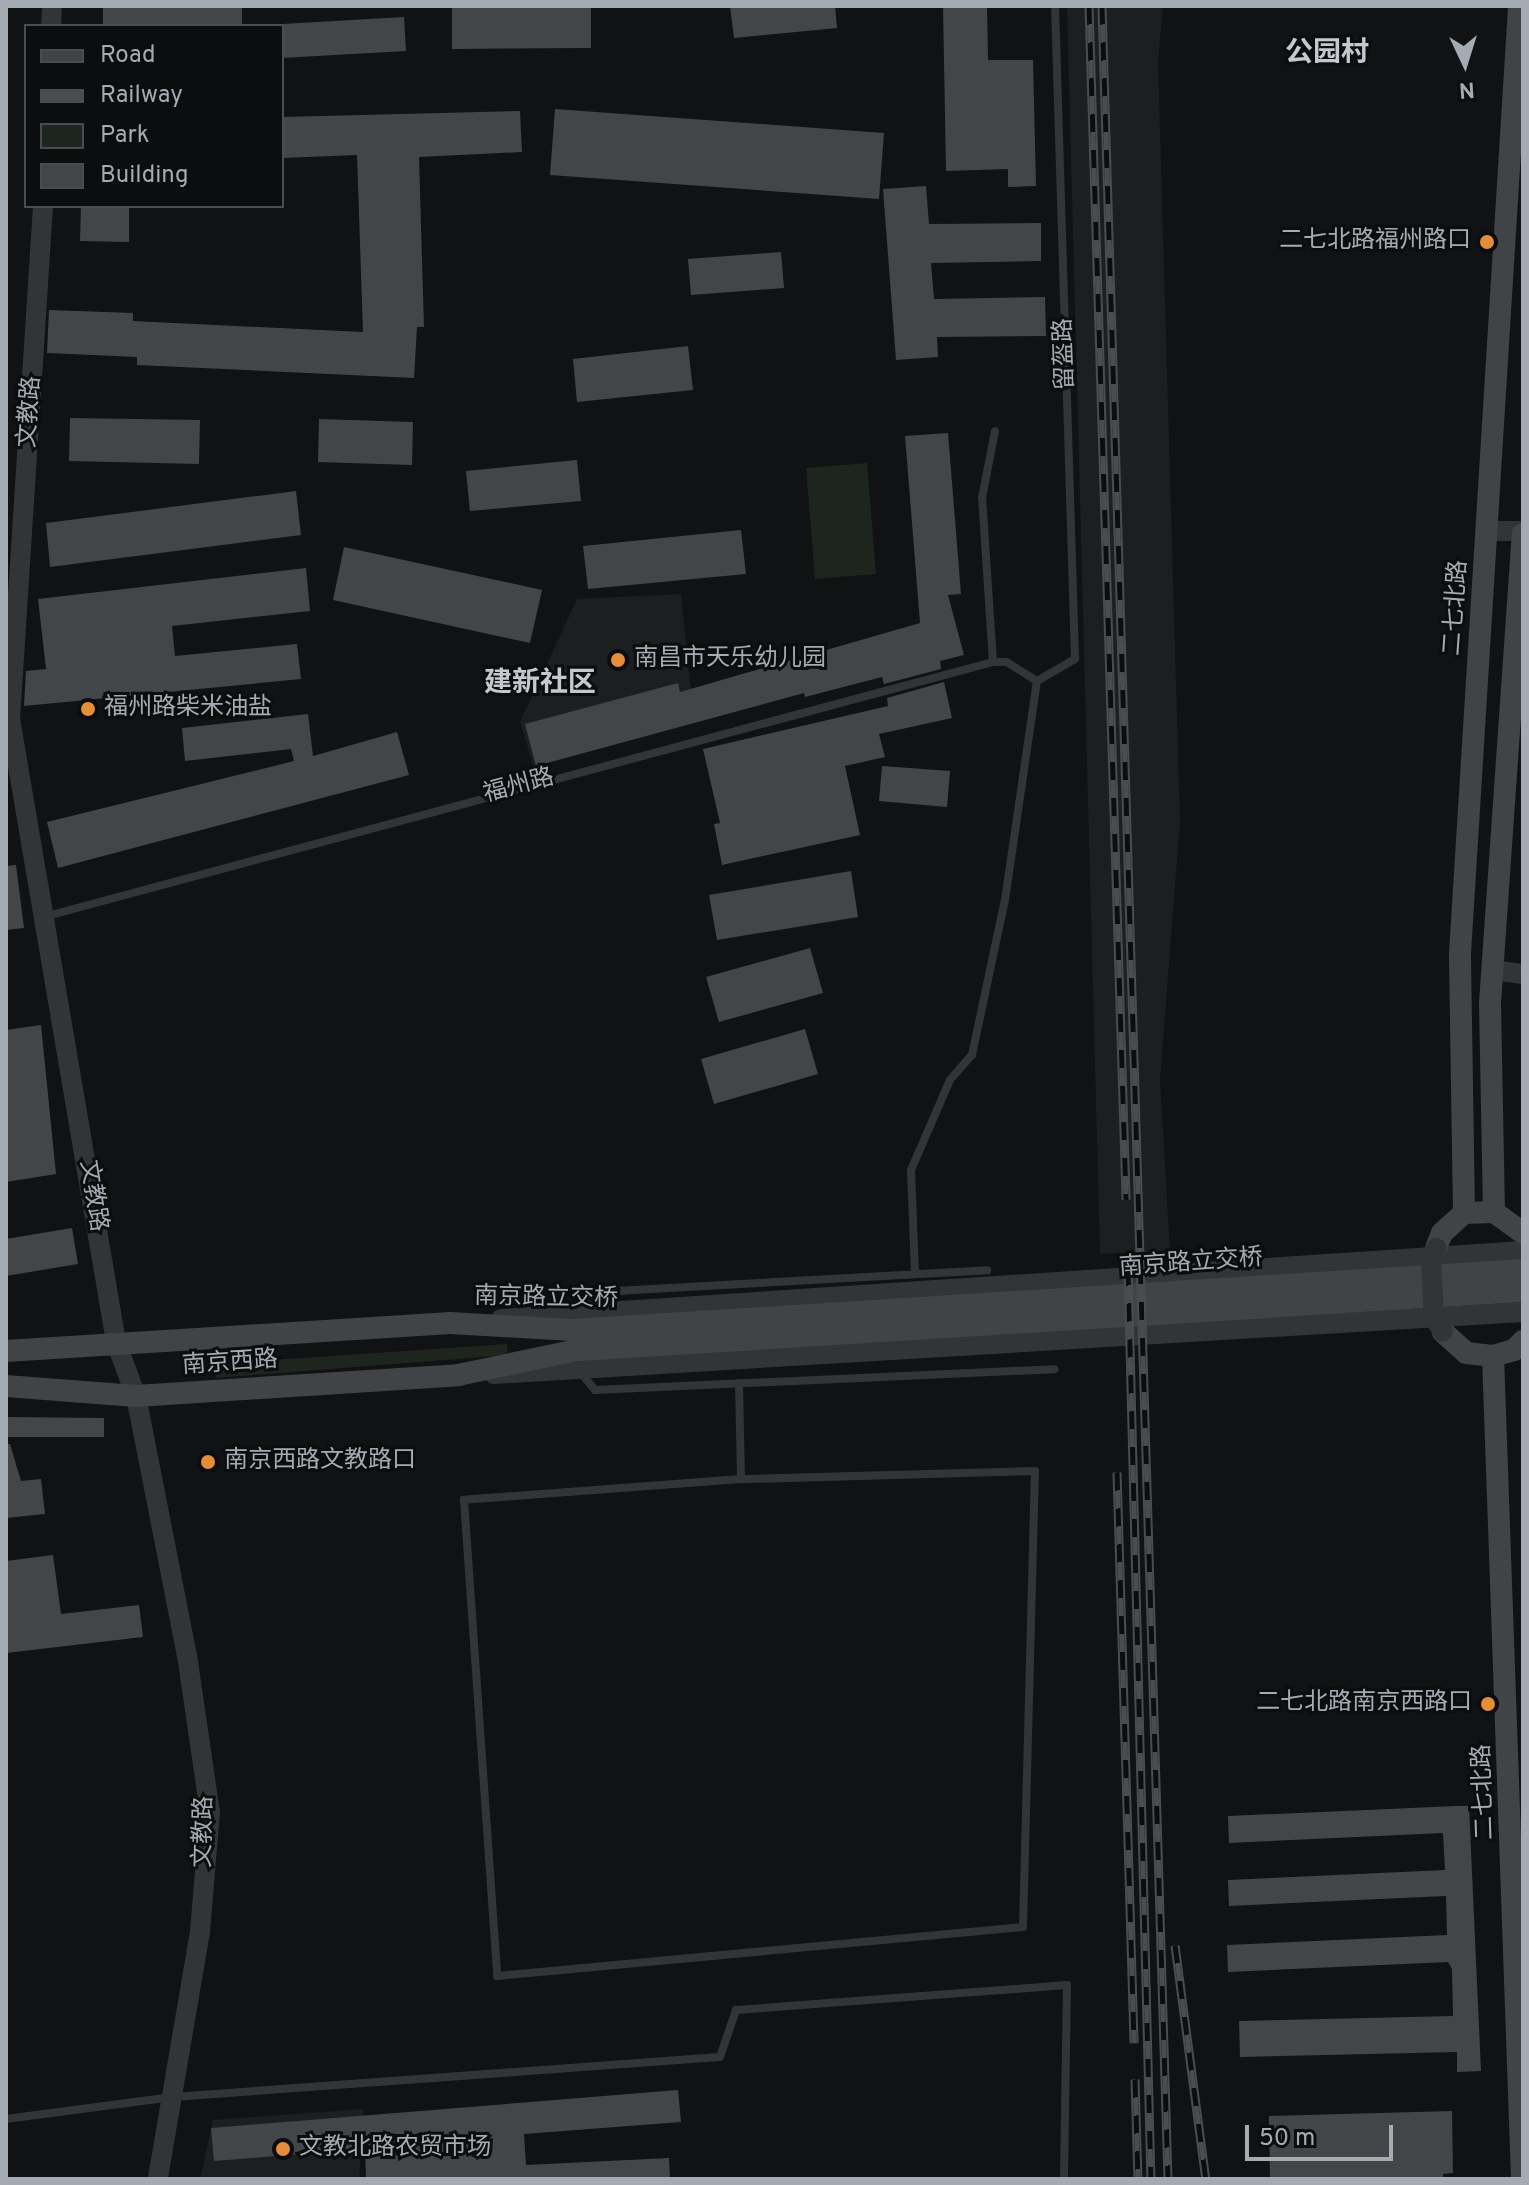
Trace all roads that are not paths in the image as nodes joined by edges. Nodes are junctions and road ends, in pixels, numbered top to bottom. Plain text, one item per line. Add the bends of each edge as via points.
1 (1055, 6) edge
2 (1519, 6) edge
3 (43, 208) edge
4 (995, 431) dead end
5 (1489, 531) junction
6 (1523, 532) edge
7 (993, 662) junction
8 (1037, 681) junction
9 (47, 916) junction
10 (1493, 970) junction
11 (1523, 974) edge
12 (1494, 1212) junction
13 (1464, 1213) junction
14 (1523, 1233) edge
15 (1436, 1248) joint
16 (1523, 1251) edge
17 (987, 1270) dead end
18 (1523, 1270) edge
19 (915, 1274) junction
20 (1523, 1291) edge
21 (575, 1312) junction
22 (1523, 1312) edge
23 (450, 1323) junction
24 (1443, 1332) joint
25 (1523, 1341) edge
26 (116, 1342) junction
27 (6, 1351) edge
28 (1493, 1356) junction
29 (1055, 1369) dead end
30 (580, 1372) junction
31 (458, 1375) junction
32 (739, 1383) junction
33 (6, 1386) edge
34 (136, 1396) junction
35 (741, 1479) junction
36 (1516, 1730) edge
37 (173, 2097) junction
38 (6, 2119) edge
39 (158, 2179) edge
40 (1064, 2179) edge
41 (1522, 2179) edge

1 - 8 lane, 留盔路 via 1075,659
2 - 5 main road, 二七北路
3 - 9 street, 文教路 via 10,719
4 - 7 lane via 982,498
5 - 6 street
5 - 13 main road, 二七北路 via 1460,953
6 - 10 main road
7 - 8 lane via 1006,662
7 - 9 lane, 福州路
8 - 19 lane via 1005,900 972,1055 950,1080 911,1170
9 - 26 street, 文教路
10 - 11 street
10 - 12 main road
12 - 13 main road
12 - 14 main road
13 - 15 main road via 1442,1233
15 - 24 street, bridge via 1431,1262 1434,1317
16 - 21 street, 南京路立交桥
17 - 19 lane
18 - 23 main road, 南京路立交桥 via 572,1330
19 - 21 lane via 598,1292
20 - 31 main road, 南京路立交桥 via 578,1350
21 - 23 street, 南京路立交桥
22 - 30 street
23 - 26 main road, 南京西路
24 - 28 main road via 1466,1353
25 - 28 main road via 1514,1350
26 - 27 main road, 南京西路
26 - 34 street, 文教路
28 - 36 main road, 二七北路
29 - 32 lane
30 - 31 street
30 - 32 lane via 595,1390
31 - 34 main road, 南京西路
32 - 35 lane
33 - 34 main road, 南京西路
34 - 37 street, 文教路 via 187,1655 210,1812 200,1932
35 - 35 lane via 464,1500 497,1976 1023,1927 1035,1471
36 - 41 main road, 二七北路
37 - 38 lane
37 - 39 street, 文教路
37 - 40 lane via 720,2057 736,2010 1067,1985

